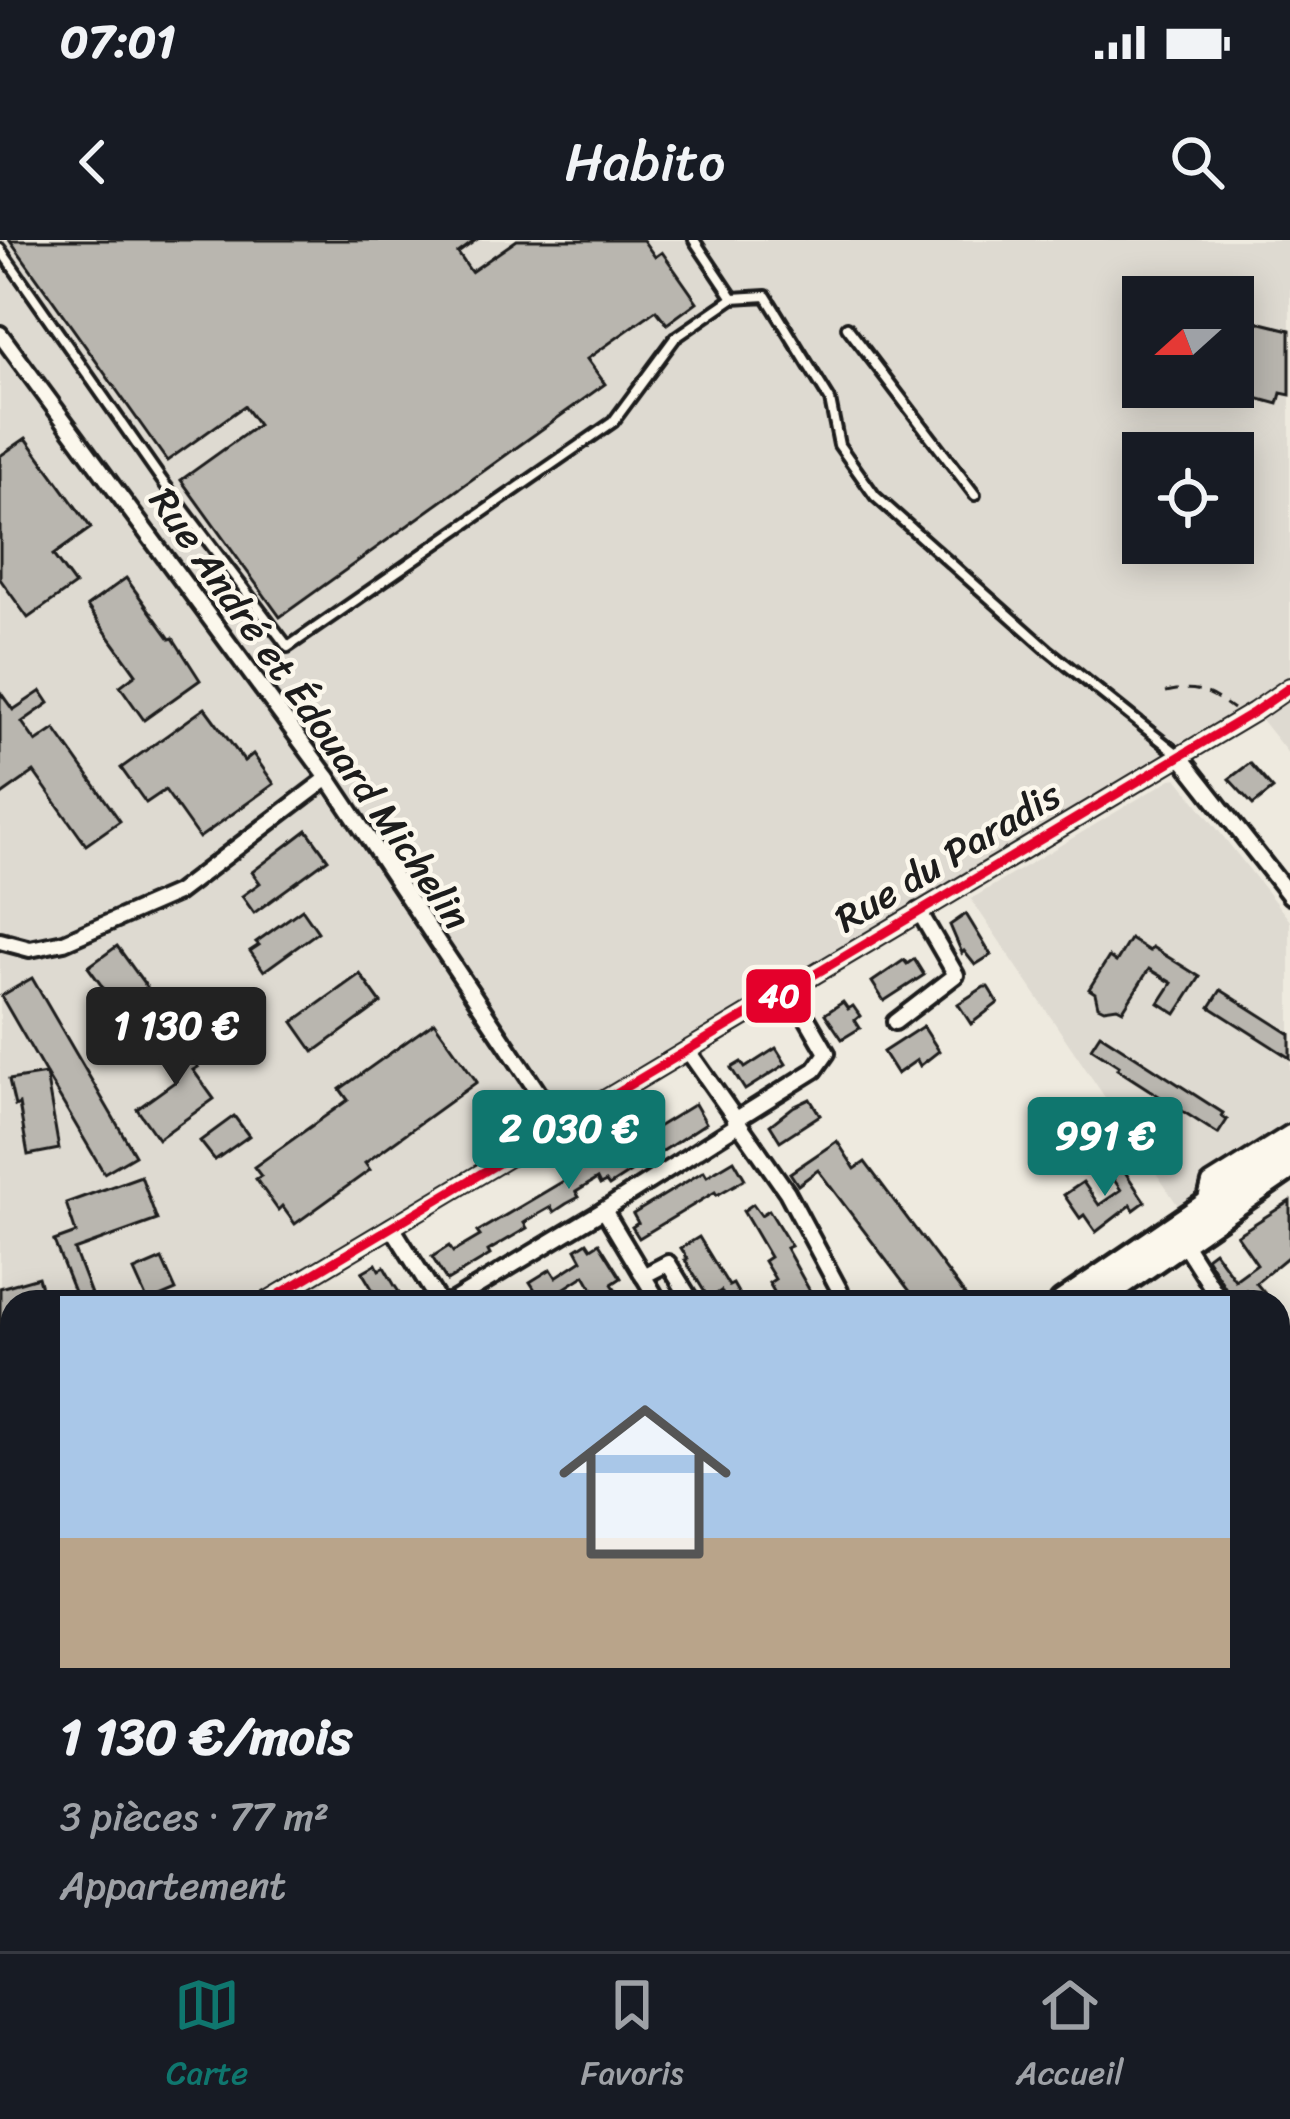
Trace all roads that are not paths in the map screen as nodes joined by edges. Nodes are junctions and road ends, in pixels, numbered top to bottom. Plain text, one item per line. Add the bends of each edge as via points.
1 (694, 240) edge
2 (0, 248) edge
3 (733, 298) junction
4 (847, 327) dead end
5 (0, 334) edge
6 (975, 495) dead end
7 (1290, 687) edge
8 (1180, 756) junction
9 (328, 778) junction
10 (1290, 896) edge
11 (919, 911) junction
12 (0, 941) edge
13 (790, 989) junction
14 (895, 1022) dead end
15 (688, 1051) junction
16 (737, 1122) junction
17 (560, 1125) junction
18 (1290, 1133) edge
19 (1290, 1147) edge
20 (1290, 1168) edge
21 (1205, 1205) junction
22 (604, 1210) junction
23 (392, 1227) junction
24 (1183, 1242) junction
25 (643, 1276) junction
26 (286, 1290) edge
27 (431, 1290) edge
28 (472, 1290) edge
29 (652, 1290) edge
30 (685, 1290) edge
31 (839, 1290) edge
32 (1080, 1290) edge
33 (1113, 1290) edge
34 (1213, 1290) edge

1 - 3 lane
2 - 3 lane via 288,647 613,422 675,338
3 - 8 lane via 766,296 830,400 839,446 875,496
4 - 6 lane
5 - 9 street, Rue André et Édouard Michelin
7 - 8 street, Rue du Paradis
8 - 10 street
8 - 11 street, Rue du Paradis
9 - 12 street via 177,893 64,942 30,949
9 - 17 street, Rue André et Édouard Michelin
11 - 13 street, Rue du Paradis
11 - 14 street via 956,975
13 - 15 street, Rue du Paradis
13 - 16 street via 827,1053 815,1070
15 - 16 street
15 - 17 street, Rue du Paradis
16 - 22 street
16 - 31 street via 787,1192
17 - 23 street, Rue du Paradis
18 - 21 street via 1210,1183
19 - 21 main road
20 - 24 main road
21 - 32 main road
22 - 25 street
22 - 28 street
23 - 26 street, Rue du Paradis
23 - 27 street
24 - 33 main road
24 - 34 street
25 - 29 street
25 - 30 street via 668,1263

